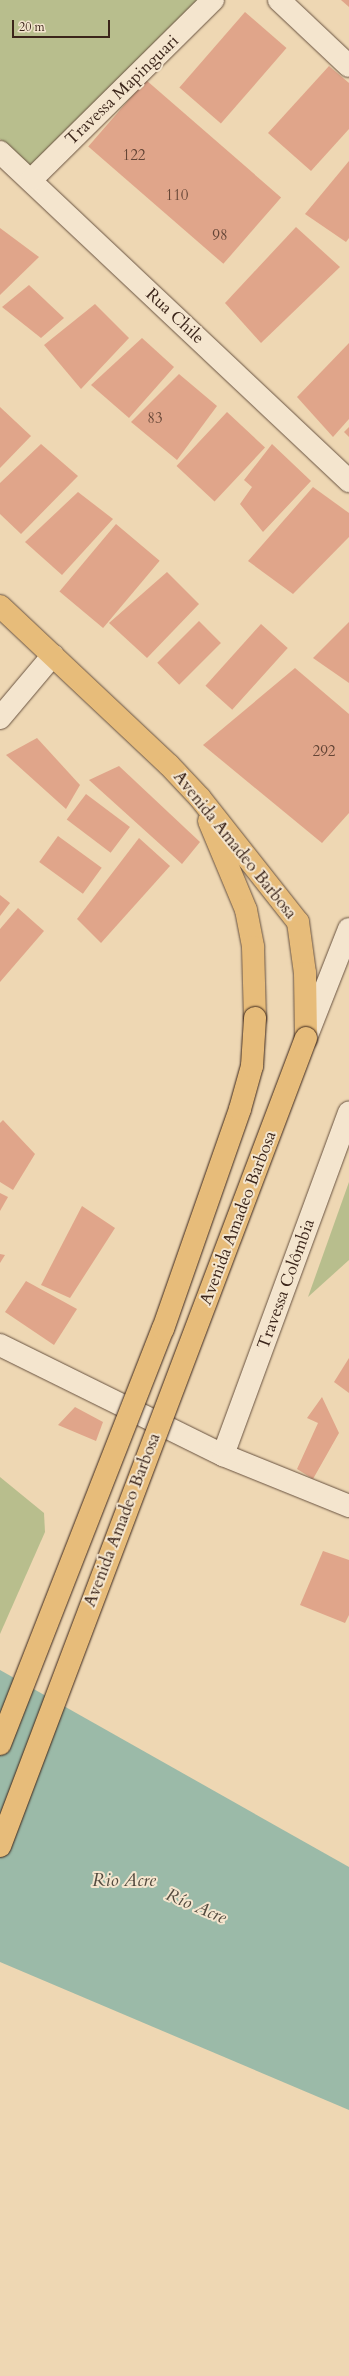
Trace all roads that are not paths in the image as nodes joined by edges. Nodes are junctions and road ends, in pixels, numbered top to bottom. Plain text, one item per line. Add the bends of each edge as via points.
1 (213, 0) edge
2 (279, 0) edge
3 (349, 66) edge
4 (0, 152) edge
5 (30, 180) junction
6 (349, 481) edge
7 (0, 606) edge
8 (53, 655) junction
9 (0, 718) edge
10 (200, 798) junction
11 (349, 929) edge
12 (306, 1038) junction
13 (349, 1112) edge
14 (0, 1345) edge
15 (223, 1455) junction
16 (349, 1506) edge
17 (0, 1744) edge
18 (0, 1846) edge

1 - 5 street, Travessa Mapinguari
2 - 3 street
4 - 5 street, Rua Chile
5 - 6 street, Rua Chile
7 - 8 main road, Avenida Amadeo Barbosa
8 - 9 street
8 - 10 main road, Avenida Amadeo Barbosa
10 - 12 main road, Avenida Amadeo Barbosa via 298,922 305,973
10 - 17 main road, Avenida Amadeo Barbosa, bridge via 246,910 253,947 255,1018 252,1066 240,1109 166,1322
11 - 12 street
12 - 18 main road, Avenida Amadeo Barbosa, bridge
13 - 15 street, Travessa Colômbia
14 - 15 street
15 - 16 street

